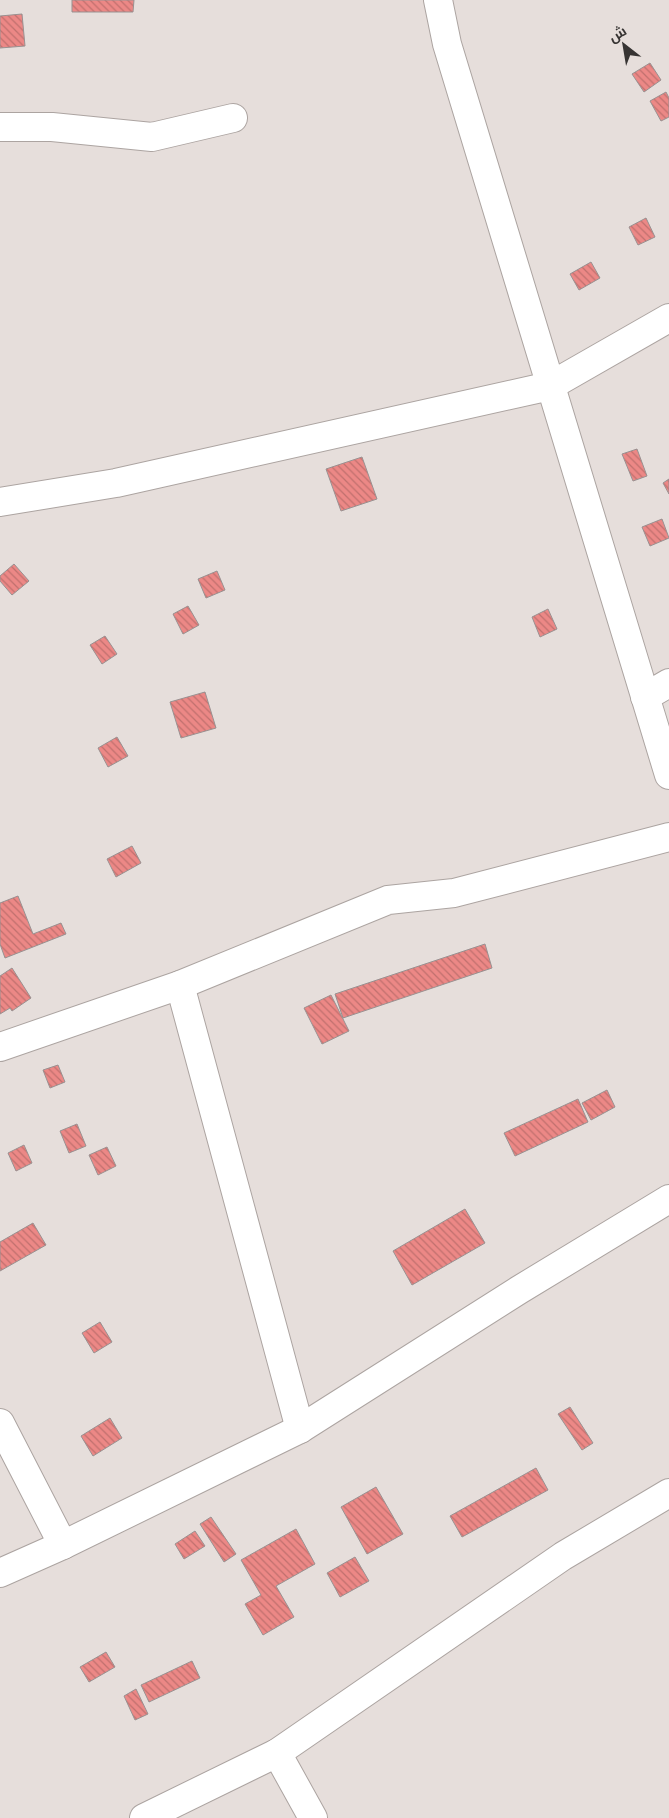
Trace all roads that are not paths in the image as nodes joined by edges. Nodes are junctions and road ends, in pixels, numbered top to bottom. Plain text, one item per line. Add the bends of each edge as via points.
1 (438, 0) edge
2 (233, 118) dead end
3 (0, 127) edge
4 (669, 318) edge
5 (550, 386) junction
6 (0, 502) edge
7 (669, 683) edge
8 (645, 697) junction
9 (669, 775) edge
10 (669, 837) edge
11 (180, 985) junction
12 (0, 1047) edge
13 (669, 1199) edge
14 (0, 1423) edge
15 (300, 1429) junction
16 (669, 1493) edge
17 (63, 1545) junction
18 (0, 1573) edge
19 (277, 1752) junction
20 (144, 1818) edge
21 (313, 1818) edge

1 - 5 street via 447,44
2 - 3 street via 152,137 52,127
4 - 5 street
5 - 6 street via 116,483
5 - 8 street
7 - 8 street
8 - 9 street
10 - 11 street via 454,893 388,900
11 - 12 street
11 - 15 street
13 - 15 street
14 - 17 street
15 - 17 street
16 - 19 street via 563,1556
17 - 18 street
19 - 20 street
19 - 21 street

